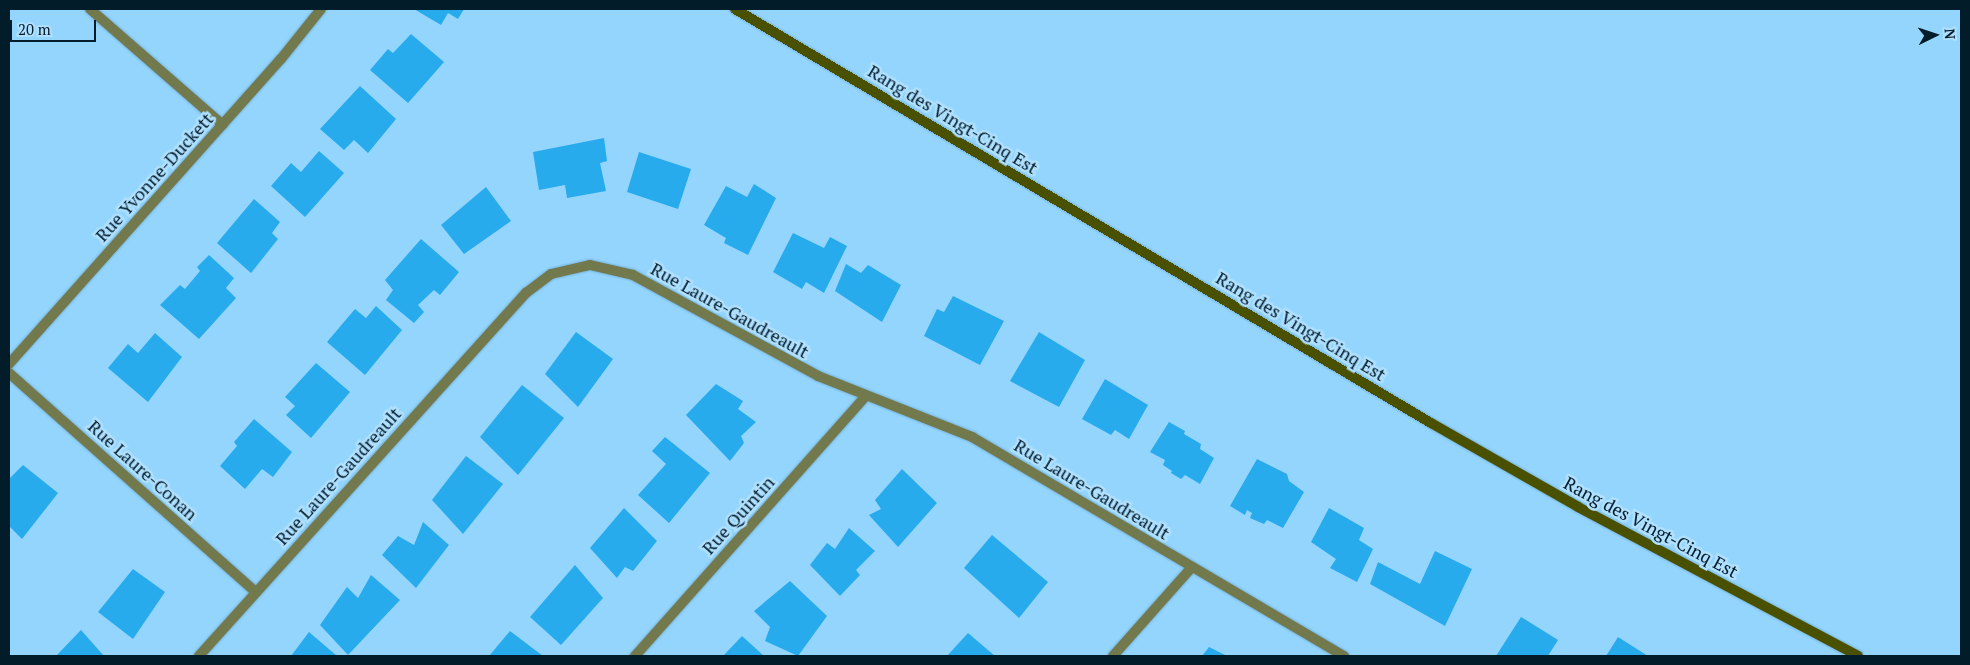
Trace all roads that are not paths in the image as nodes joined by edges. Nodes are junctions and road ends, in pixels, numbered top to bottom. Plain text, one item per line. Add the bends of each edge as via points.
1 (90, 9) edge
2 (321, 9) edge
3 (735, 9) edge
4 (223, 125) junction
5 (9, 364) edge
6 (9, 373) edge
7 (866, 396) junction
8 (1192, 567) junction
9 (256, 592) junction
10 (199, 656) edge
11 (635, 656) edge
12 (1113, 656) edge
13 (1344, 656) edge
14 (1858, 656) edge

1 - 4 street
2 - 4 street, Rue Yvonne-Duckett
3 - 14 street, Rang des Vingt-Cinq Est via 1440,428 1578,507
4 - 5 street, Rue Yvonne-Duckett
6 - 9 street, Rue Laure-Conan
7 - 8 street, Rue Laure-Gaudreault via 972,437
7 - 9 street, Rue Laure-Gaudreault via 769,352 624,272 590,265 560,270 535,284 517,302
7 - 11 street, Rue Quintin
8 - 12 street
8 - 13 street, Rue Laure-Gaudreault
9 - 10 street, Rue Laure-Gaudreault

